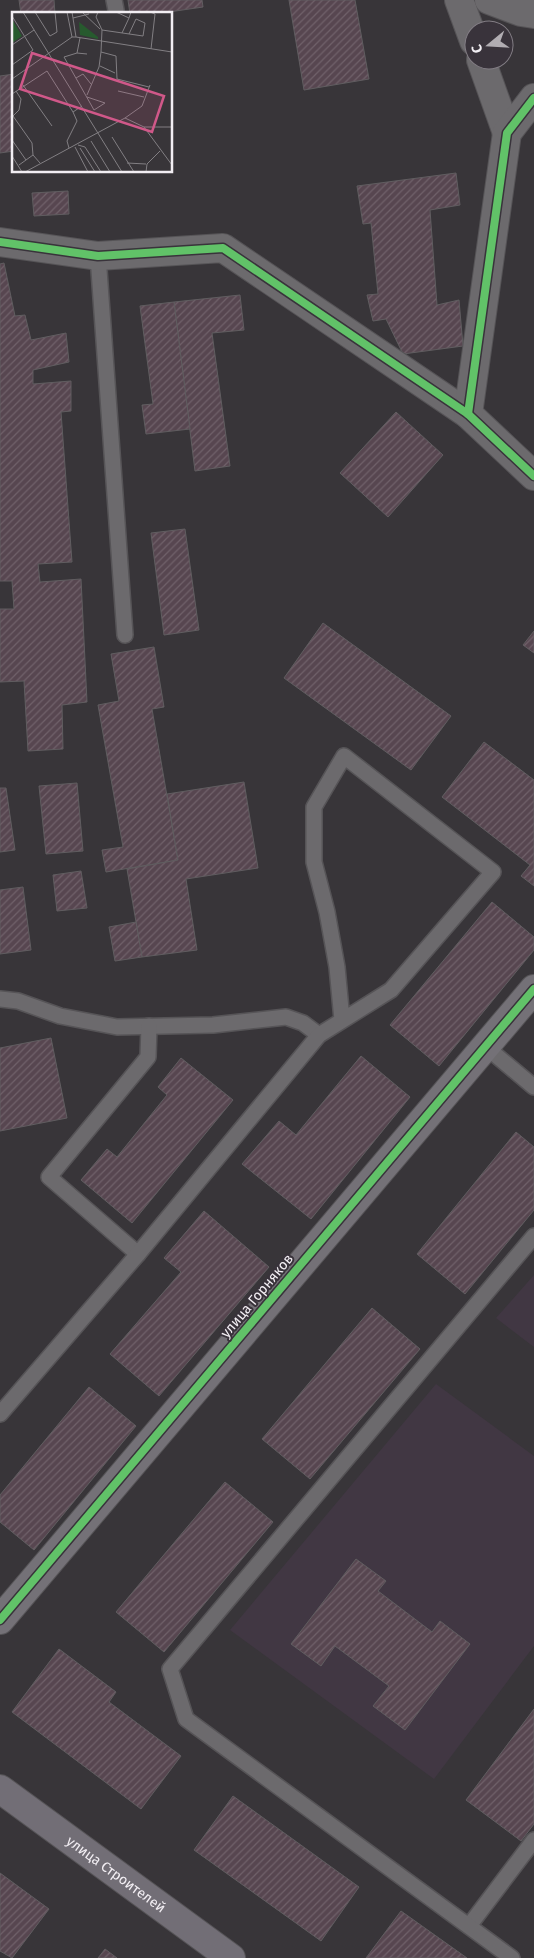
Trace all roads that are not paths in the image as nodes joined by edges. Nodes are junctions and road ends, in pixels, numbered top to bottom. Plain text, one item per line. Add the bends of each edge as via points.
1 (459, 0) edge
2 (490, 0) edge
3 (534, 14) edge
4 (466, 20) edge
5 (485, 70) edge
6 (534, 98) edge
7 (507, 133) junction
8 (0, 242) edge
9 (98, 256) junction
10 (468, 414) junction
11 (534, 476) edge
12 (125, 635) dead end
13 (534, 989) edge
14 (0, 999) edge
15 (342, 1020) junction
16 (149, 1026) junction
17 (319, 1035) junction
18 (485, 1046) junction
19 (534, 1087) edge
20 (534, 1236) edge
21 (138, 1254) junction
22 (0, 1414) edge
23 (0, 1620) edge
24 (0, 1789) edge
25 (534, 1840) edge
26 (469, 1926) junction
27 (231, 1958) edge
28 (512, 1958) edge

1 - 4 street
2 - 3 street
5 - 7 street
6 - 7 street
7 - 10 street
8 - 9 street
9 - 10 street via 223,248
9 - 12 lane
10 - 11 street
13 - 18 street, улица Горняков
14 - 16 lane via 18,1001 60,1016 117,1027
15 - 15 lane via 391,990 492,872 344,756 314,807 314,862 337,967
15 - 17 lane
16 - 17 lane via 213,1025 286,1017 303,1023
16 - 21 lane via 148,1057 49,1177
17 - 21 lane
18 - 19 lane
18 - 23 street, улица Горняков
20 - 26 lane via 170,1669 186,1719
21 - 22 lane
24 - 27 main road, улица Строителей
25 - 26 lane
26 - 28 lane

